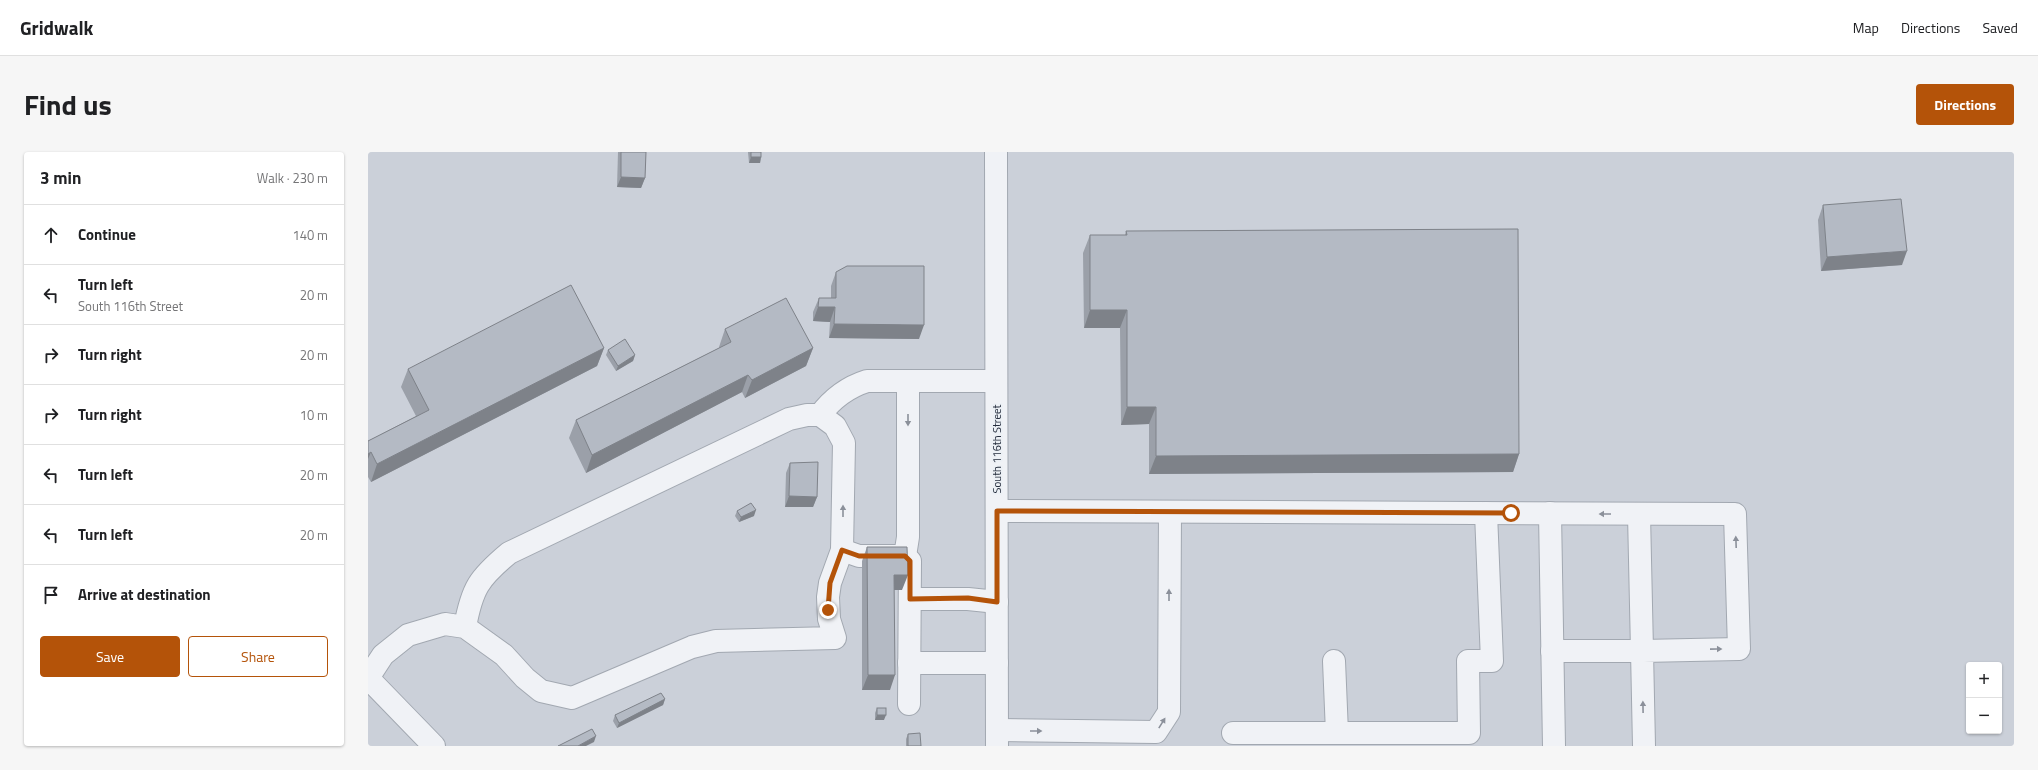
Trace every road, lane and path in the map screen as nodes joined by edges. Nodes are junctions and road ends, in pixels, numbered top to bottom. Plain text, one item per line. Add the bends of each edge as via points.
1 (996, 152) edge
2 (908, 381) junction
3 (996, 381) junction
4 (820, 415) junction
5 (997, 511) junction
6 (1170, 512) junction
7 (1486, 513) junction
8 (1550, 513) junction
9 (1639, 514) junction
10 (842, 550) junction
11 (905, 556) junction
12 (910, 599) junction
13 (997, 602) junction
14 (464, 627) junction
15 (1552, 651) junction
16 (1642, 651) junction
17 (1334, 661) dead end
18 (910, 663) junction
19 (997, 663) junction
20 (368, 678) edge
21 (909, 704) dead end
22 (1233, 733) dead end
23 (1337, 733) junction
24 (997, 738) edge
25 (1135, 739) edge
26 (434, 746) edge
27 (1554, 746) edge
28 (1644, 746) edge

1 - 3 street, South 116th Street
2 - 3 street
2 - 4 street via 867,381 856,384 829,403
2 -> 11 street via 908,537
3 - 5 street, South 116th Street
10 -> 4 street via 844,443 835,426
4 - 14 street via 789,419 509,553 480,580 468,605
5 - 6 street
5 - 13 street, South 116th Street
6 - 7 street
25 -> 6 street via 1156,732 1169,712
7 - 8 street
7 - 23 street via 1492,661 1468,661 1469,733
9 -> 8 street
8 - 15 street
9 - 16 street
16 -> 9 street via 1739,649 1736,514
10 - 11 street via 859,556
10 - 14 street via 830,583 828,597 829,619 835,638 716,641 692,647 572,698 541,691 504,655
11 - 12 street via 910,561
12 - 13 street via 968,598
12 - 18 street
13 - 19 street, South 116th Street
14 - 20 street via 445,624 408,635 384,655
15 - 16 street
15 - 27 street
28 -> 16 street
17 - 23 street
18 - 19 street
18 - 21 street
19 - 24 street, South 116th Street
20 - 26 street
22 - 23 street
24 -> 25 street

